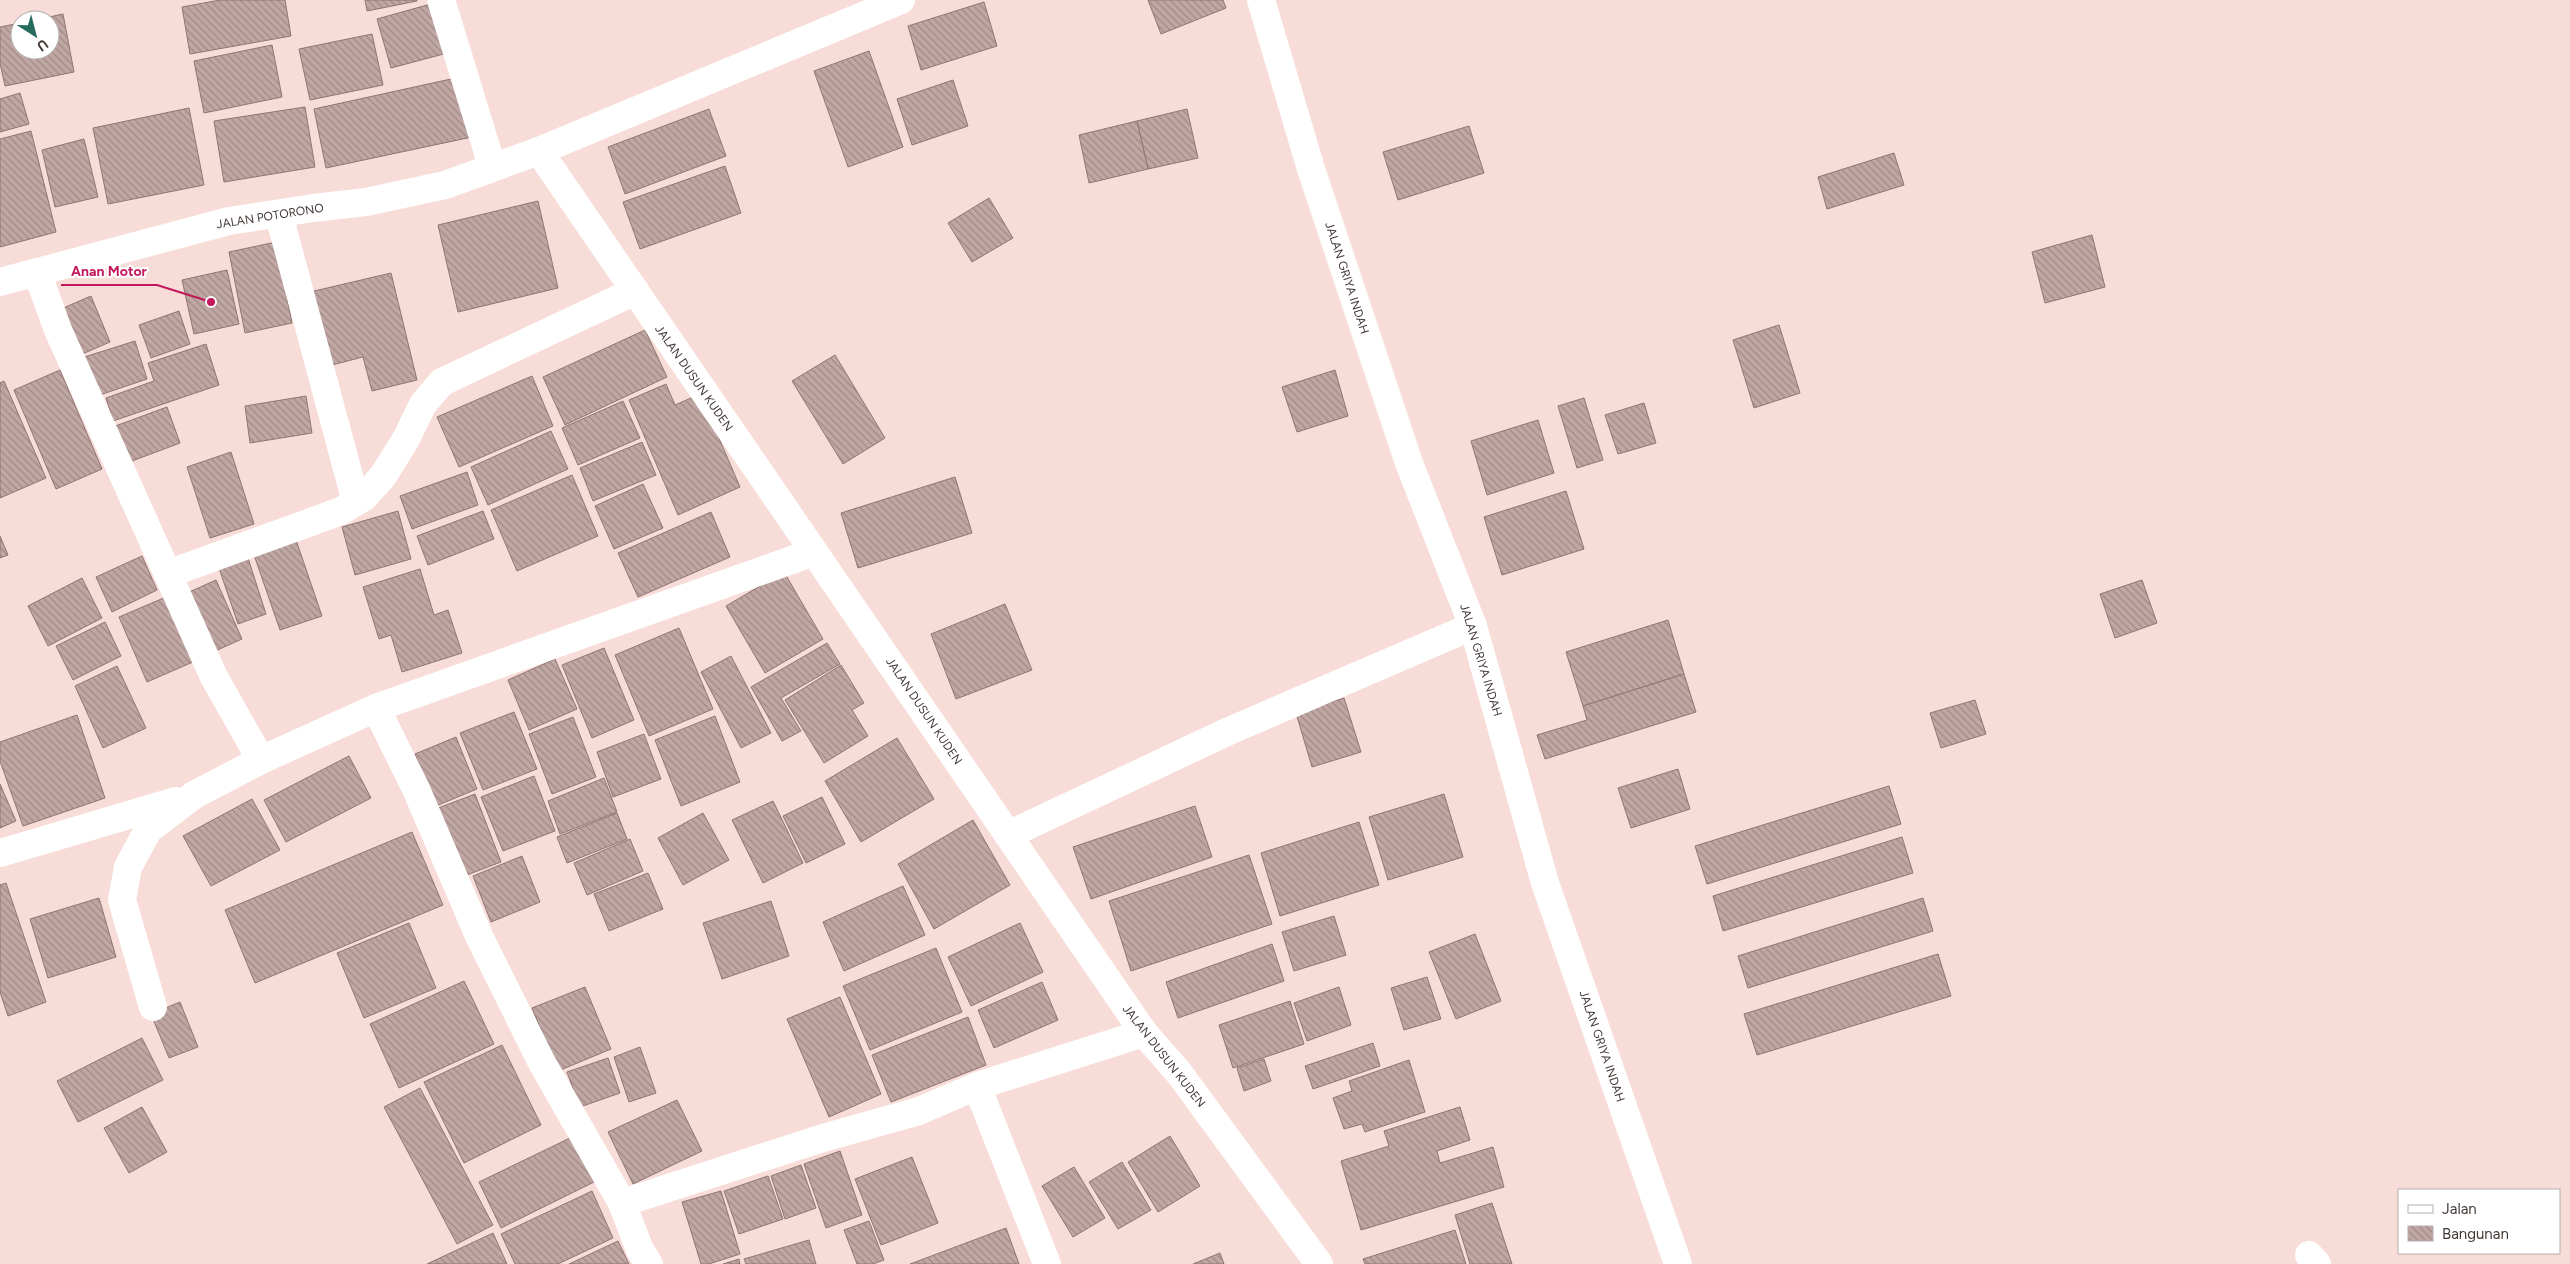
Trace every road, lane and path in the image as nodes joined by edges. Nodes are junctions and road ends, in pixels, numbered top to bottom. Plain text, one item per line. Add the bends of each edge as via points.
1 (441, 0) edge
2 (901, 0) edge
3 (1261, 0) edge
4 (539, 151) junction
5 (492, 166) junction
6 (279, 215) junction
7 (37, 272) junction
8 (0, 282) edge
9 (635, 291) junction
10 (356, 502) junction
11 (814, 552) junction
12 (168, 574) junction
13 (1473, 626) junction
14 (376, 708) junction
15 (261, 760) junction
16 (194, 795) junction
17 (1008, 835) junction
18 (0, 853) edge
19 (153, 1007) dead end
20 (1144, 1033) junction
21 (978, 1086) junction
22 (622, 1203) junction
23 (649, 1264) edge
24 (1046, 1264) edge
25 (1319, 1264) edge
26 (1678, 1264) edge

1 - 5 street
2 - 4 street, JALAN POTORONO
3 - 13 street, JALAN GRIYA INDAH via 1311,170 1405,454
4 - 5 street, JALAN POTORONO
4 - 9 street, JALAN DUSUN KUDEN
5 - 6 street, JALAN POTORONO via 445,185 366,202
6 - 7 street, JALAN POTORONO via 229,221
6 - 10 street
7 - 8 street, JALAN POTORONO
7 - 12 street via 58,330
9 - 10 street via 442,382 423,404 383,476
9 - 11 street, JALAN DUSUN KUDEN
10 - 12 street
11 - 14 street
11 - 17 street, JALAN DUSUN KUDEN
12 - 15 street via 214,677
13 - 17 street via 1229,731
13 - 26 street, JALAN GRIYA INDAH via 1545,883
14 - 15 street
14 - 22 street via 416,789 488,954 541,1061
15 - 16 street
16 - 18 street
16 - 19 street via 148,830 128,867 122,900
17 - 20 street, JALAN DUSUN KUDEN
20 - 21 street
20 - 25 street, JALAN DUSUN KUDEN via 1178,1073
21 - 22 street via 919,1111 823,1138
21 - 24 street
22 - 23 street via 640,1250

